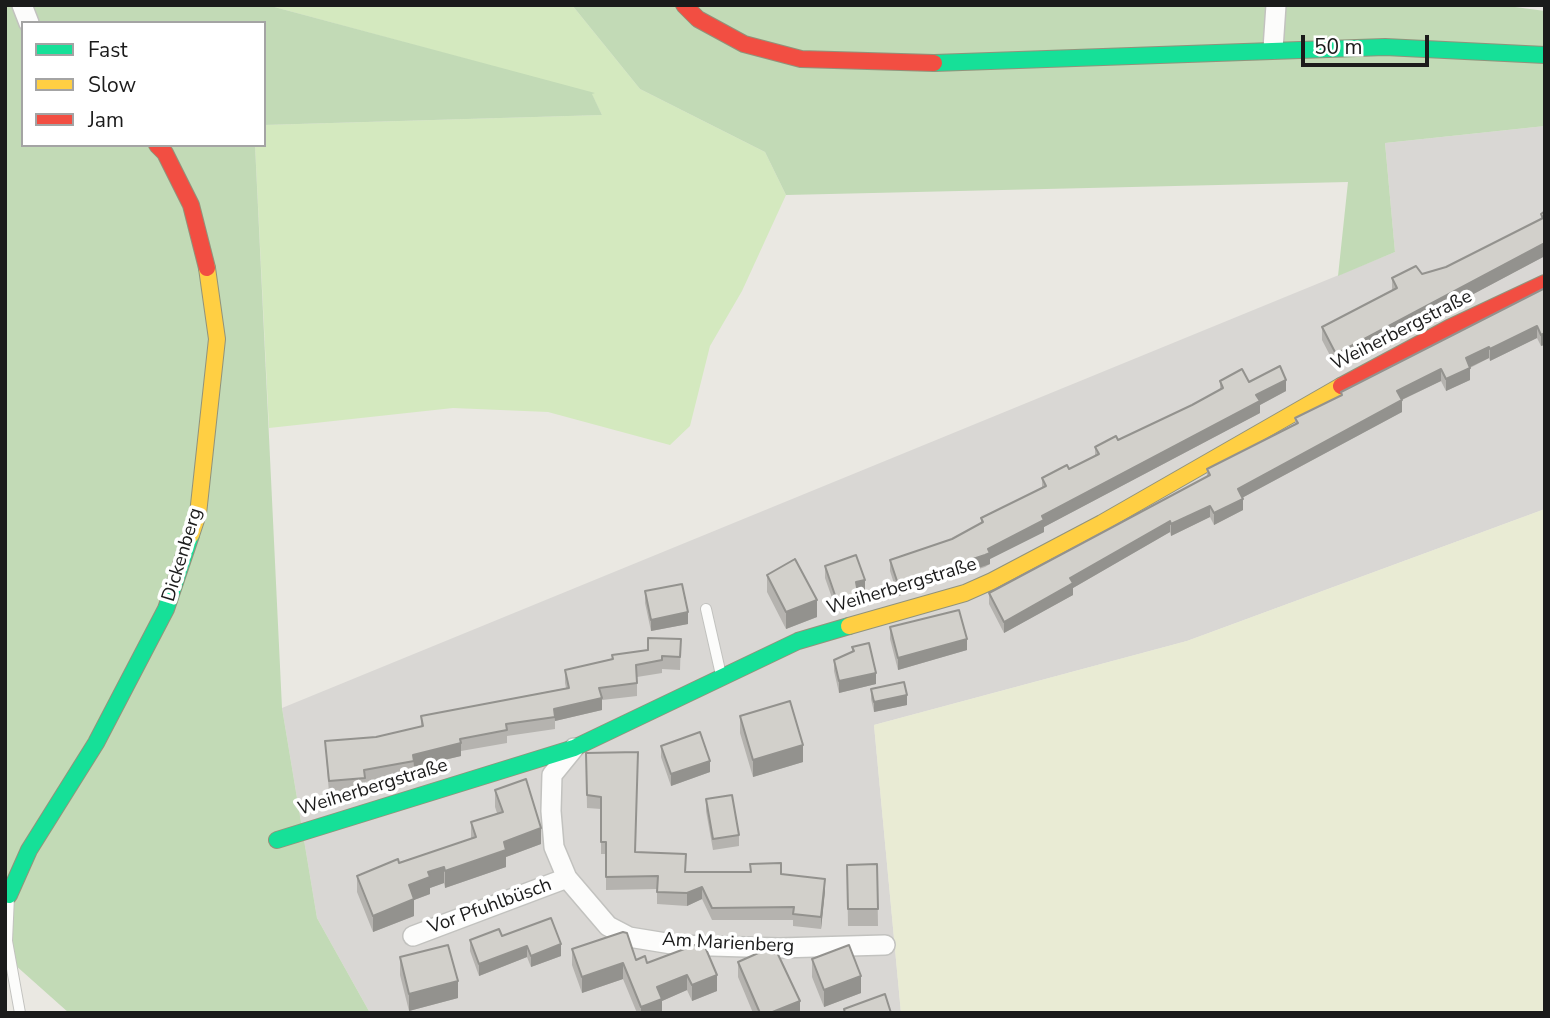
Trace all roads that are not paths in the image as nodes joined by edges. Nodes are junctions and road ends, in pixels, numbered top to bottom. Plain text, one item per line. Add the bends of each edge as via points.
1 (684, 5) edge
2 (1276, 5) edge
3 (1273, 49) junction
4 (1545, 55) edge
5 (159, 147) edge
6 (1545, 283) edge
7 (706, 609) dead end
8 (722, 678) junction
9 (574, 748) junction
10 (277, 840) dead end
11 (567, 878) junction
12 (9, 895) joint
13 (413, 936) dead end
14 (885, 945) dead end
15 (20, 1013) edge

1 - 3 street via 698,19 744,44 801,59 919,64
2 - 3 street
3 - 4 street via 1385,47
5 - 12 street, Dickenberg via 191,205 212,285 217,340 198,514 166,609 96,743 29,850
6 - 8 street, Weiherbergstraße via 1449,328 1296,410 992,581 798,641
7 - 8 lane
8 - 9 street, Weiherbergstraße
9 - 10 street, Weiherbergstraße
9 - 11 street, Am Marienberg via 552,775 554,847
11 - 13 street, Vor Pfuhlbüsch
11 - 14 street, Am Marienberg via 608,926 629,936 678,945
12 - 15 lane via 7,941

